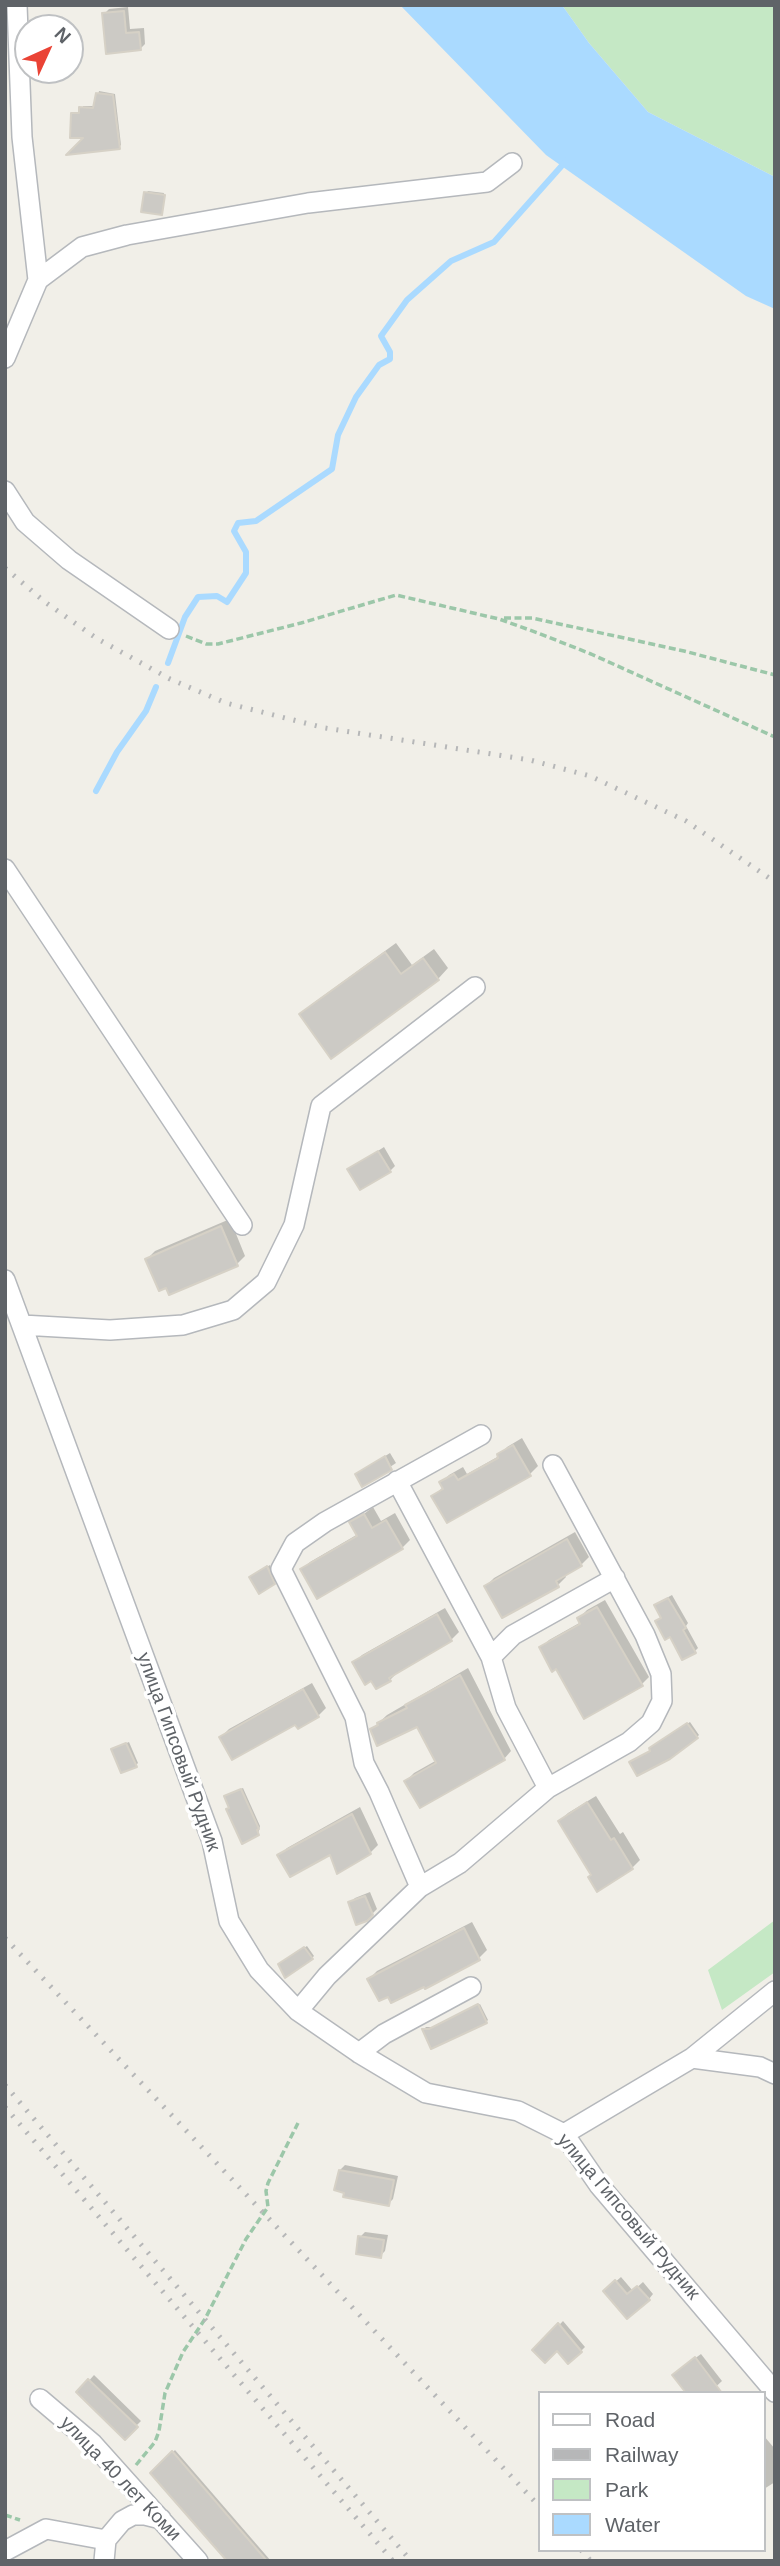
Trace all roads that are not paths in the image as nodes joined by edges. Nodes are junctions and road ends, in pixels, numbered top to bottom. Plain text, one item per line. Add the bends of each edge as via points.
1 (17, 5) edge
2 (512, 163) dead end
3 (38, 280) junction
4 (5, 358) edge
5 (5, 491) edge
6 (169, 629) road end
7 (5, 869) edge
8 (475, 987) dead end
9 (242, 1225) dead end
10 (5, 1280) edge
11 (22, 1325) junction
12 (481, 1435) dead end
13 (553, 1465) dead end
14 (397, 1481) junction
15 (615, 1578) junction
16 (491, 1657) junction
17 (548, 1788) junction
18 (419, 1887) junction
19 (471, 1987) dead end
20 (775, 1991) edge
21 (298, 2011) junction
22 (359, 2053) junction
23 (692, 2058) junction
24 (775, 2074) edge
25 (564, 2134) junction
26 (775, 2392) edge
27 (40, 2399) dead end
28 (161, 2519) junction
29 (106, 2540) junction
30 (5, 2551) edge
31 (104, 2561) edge
32 (198, 2561) edge

1 - 3 street via 22,137
2 - 3 street via 487,182 308,202 127,235 82,247
3 - 4 street
5 - 6 street via 25,522 69,560
7 - 9 street
8 - 11 street via 321,1106 295,1225 266,1282 233,1310 183,1325 110,1330
10 - 11 street, улица Гипсовый Рудник
11 - 21 street, улица Гипсовый Рудник via 212,1841 229,1921 259,1970
12 - 14 street
13 - 15 street
14 - 16 street
14 - 18 street via 295,1543 281,1569 355,1717 364,1763
15 - 16 street via 513,1635
15 - 17 street via 661,1674 662,1701 651,1723 629,1742
16 - 17 street via 506,1708
17 - 18 street via 460,1863
18 - 21 street via 327,1976
19 - 22 street
20 - 23 street
21 - 22 street, улица Гипсовый Рудник
22 - 25 street, улица Гипсовый Рудник via 426,2093 518,2111
23 - 24 street via 760,2067
23 - 25 street
25 - 26 street, улица Гипсовый Рудник via 599,2185
27 - 28 street, улица 40 лет Коми via 93,2444
28 - 29 street via 133,2515
28 - 32 street, улица 40 лет Коми
29 - 30 street via 46,2529
29 - 31 street

